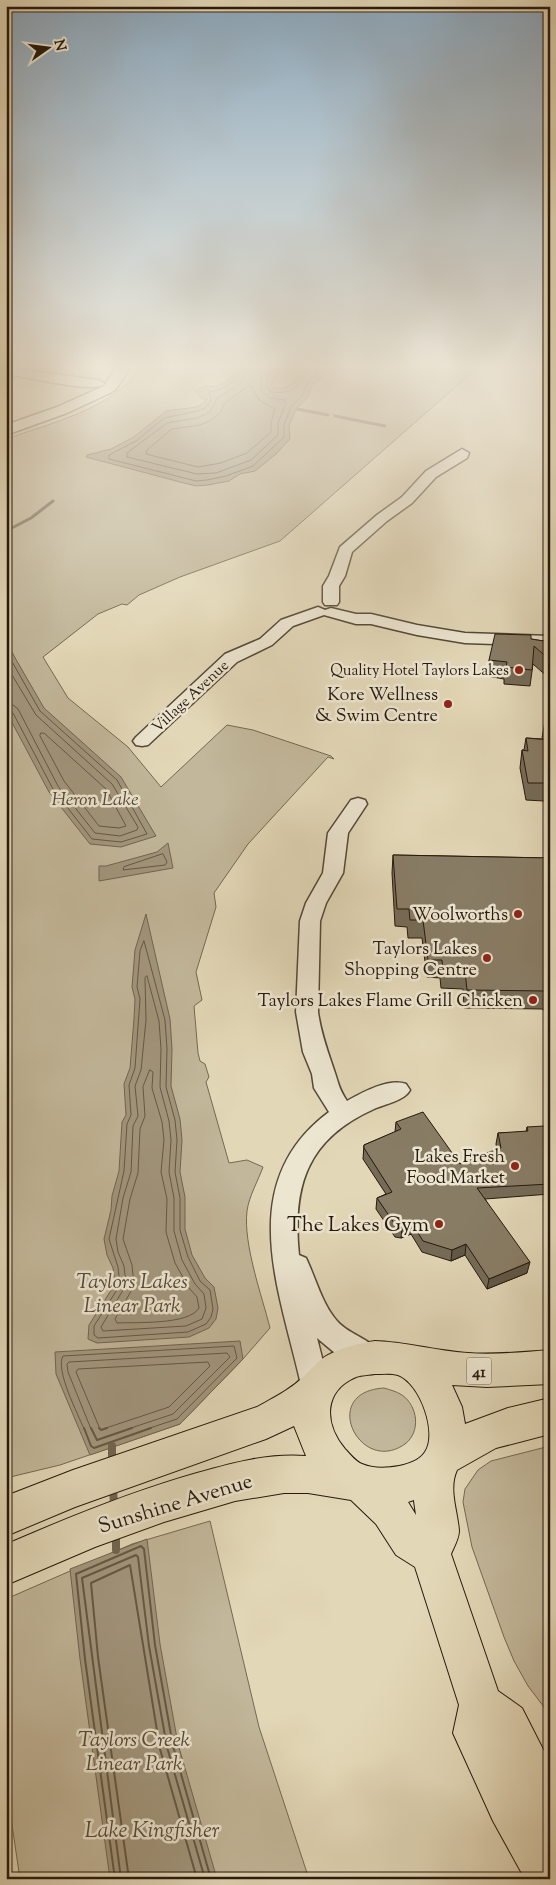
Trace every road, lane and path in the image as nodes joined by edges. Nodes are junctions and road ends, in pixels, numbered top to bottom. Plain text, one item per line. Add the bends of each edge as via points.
1 (460, 456) edge
2 (329, 608) junction
3 (550, 641) edge
4 (142, 741) dead end
5 (358, 804) dead end
6 (398, 1090) dead end
7 (350, 1110) junction
8 (285, 1235) junction
9 (368, 1357) junction
10 (408, 1361) junction
11 (550, 1367) edge
12 (315, 1390) junction
13 (550, 1416) edge
14 (440, 1462) junction
15 (356, 1483) junction
16 (6, 1516) edge
17 (431, 1554) junction
18 (6, 1565) edge
19 (481, 1705) junction
20 (550, 1811) edge
21 (550, 1876) edge

1 - 2 street via 431,474 406,500 345,550 331,586
2 - 3 street via 356,619 371,619 465,638
2 - 4 street, Village Avenue via 292,621 266,642 232,658
5 - 7 street via 338,833 333,873 310,921 307,1012 326,1088
6 - 7 street
7 - 8 street via 315,1137 299,1159 287,1191
8 - 9 street via 326,1328
8 - 12 street via 288,1270
9 - 10 main road, 41
9 - 12 main road, 41 via 334,1370
10 - 11 main road, 41 via 476,1370
10 - 14 main road via 431,1381 439,1396 446,1421
12 - 15 main road via 311,1402 315,1433 327,1458
12 - 16 main road, 41 via 294,1408 266,1421
13 - 14 main road via 496,1429 468,1442
14 - 15 main road via 415,1481 393,1488
14 - 17 main road via 434,1501 438,1533
15 - 17 main road via 390,1510 410,1541
15 - 18 main road, Sunshine Avenue via 312,1475 283,1474 231,1482 158,1504 66,1538
17 - 19 main road
19 - 20 main road via 506,1724
19 - 21 main road via 476,1733 478,1740 509,1805

